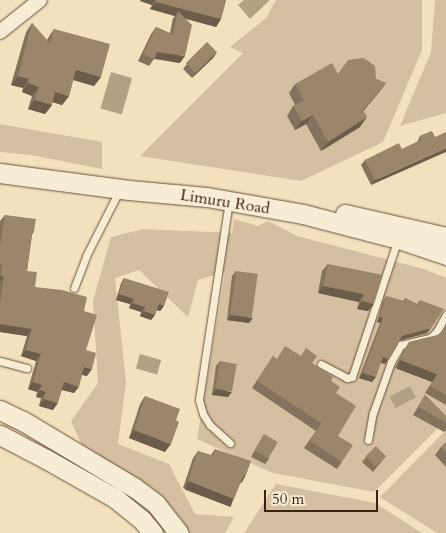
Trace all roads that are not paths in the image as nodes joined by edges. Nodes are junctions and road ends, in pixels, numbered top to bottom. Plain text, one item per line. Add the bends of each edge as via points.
1 (40, 0) edge
2 (0, 32) edge
3 (0, 164) edge
4 (0, 173) edge
5 (120, 189) junction
6 (229, 201) junction
7 (446, 237) edge
8 (399, 239) junction
9 (446, 255) edge
10 (74, 288) dead end
11 (446, 315) edge
12 (0, 361) edge
13 (321, 364) dead end
14 (27, 368) dead end
15 (0, 410) edge
16 (0, 436) edge
17 (368, 440) dead end
18 (230, 444) dead end
19 (153, 533) edge
20 (179, 533) edge

1 - 2 street
3 - 7 main road, Limuru Road via 213,191 370,218
4 - 5 main road, Limuru Road
5 - 6 main road, Limuru Road
5 - 10 lane
6 - 8 main road, Limuru Road via 303,214
6 - 18 lane via 199,400 210,425
8 - 9 main road, Limuru Road
8 - 13 lane via 352,378
11 - 17 lane via 438,331 430,338 401,345 379,396
12 - 14 lane
15 - 20 main road via 23,420 135,488 156,504
16 - 19 main road via 115,498

